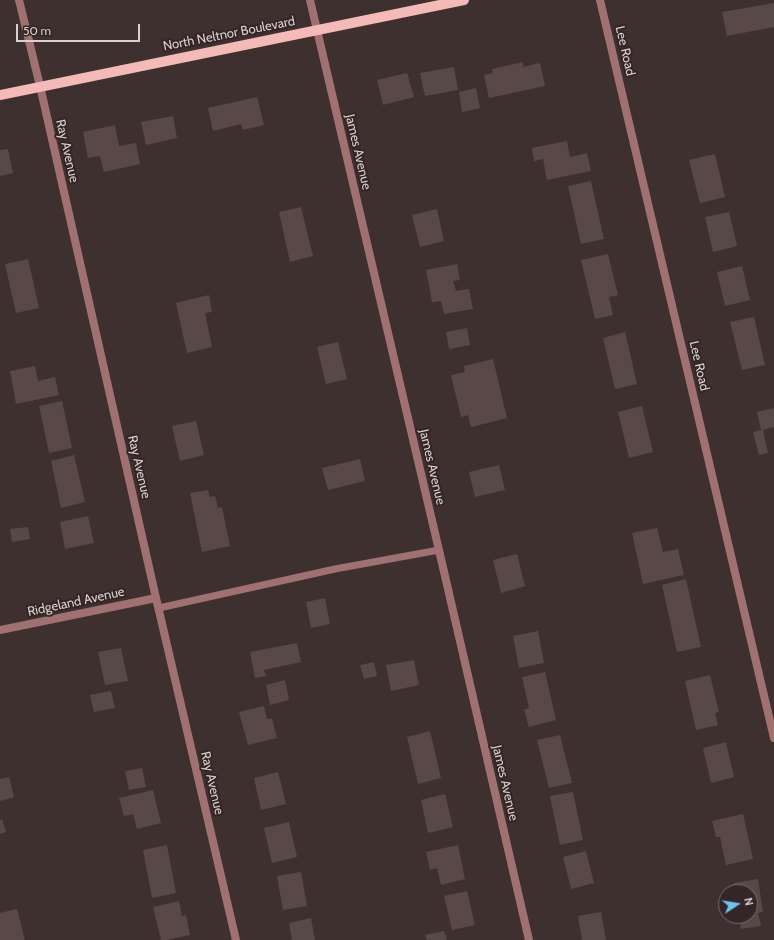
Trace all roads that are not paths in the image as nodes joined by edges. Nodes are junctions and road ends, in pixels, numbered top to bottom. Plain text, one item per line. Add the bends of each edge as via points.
1 (18, 0) edge
2 (310, 0) edge
3 (464, 0) edge
4 (600, 0) edge
5 (317, 30) junction
6 (40, 86) junction
7 (0, 95) edge
8 (439, 550) junction
9 (156, 598) junction
10 (159, 608) junction
11 (0, 630) edge
12 (774, 738) edge
13 (236, 940) edge
14 (529, 940) edge

1 - 6 street, Ray Avenue
2 - 5 street, James Avenue
3 - 5 main road, North Neltnor Boulevard
4 - 12 street, Lee Road
5 - 6 main road, North Neltnor Boulevard
5 - 8 street, James Avenue
6 - 7 main road, North Neltnor Boulevard
6 - 9 street, Ray Avenue
8 - 10 lane via 335,569
8 - 14 street, James Avenue
9 - 10 street, Ray Avenue
9 - 11 street, Ridgeland Avenue
10 - 13 street, Ray Avenue

